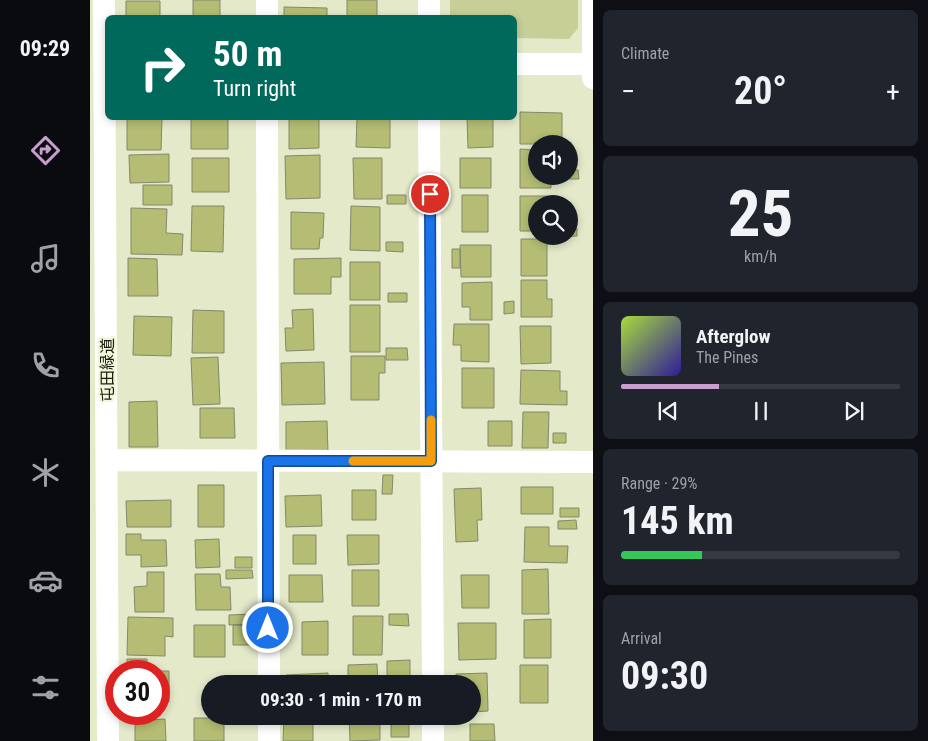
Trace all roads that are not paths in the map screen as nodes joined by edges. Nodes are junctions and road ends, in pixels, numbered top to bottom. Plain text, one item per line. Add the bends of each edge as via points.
1 (104, 0) edge
2 (267, 0) edge
3 (429, 0) edge
4 (593, 0) edge
5 (267, 15) edge
6 (429, 15) edge
7 (517, 64) edge
8 (593, 64) edge
9 (101, 66) edge
10 (593, 78) edge
11 (267, 120) edge
12 (430, 120) edge
13 (107, 460) junction
14 (268, 461) junction
15 (431, 461) junction
16 (593, 462) edge
17 (269, 675) edge
18 (433, 675) edge
19 (269, 725) edge
20 (433, 725) edge
21 (108, 741) edge
22 (269, 741) edge
23 (433, 741) edge

1 - 9 street, 屯田緑道
2 - 5 street
3 - 6 street
4 - 8 street
7 - 8 street
8 - 10 street
9 - 13 street, 屯田緑道
11 - 14 street
12 - 15 street
13 - 14 street
13 - 21 street, 屯田緑道
14 - 15 street
14 - 17 street
15 - 16 street
15 - 18 street
19 - 22 street
20 - 23 street

